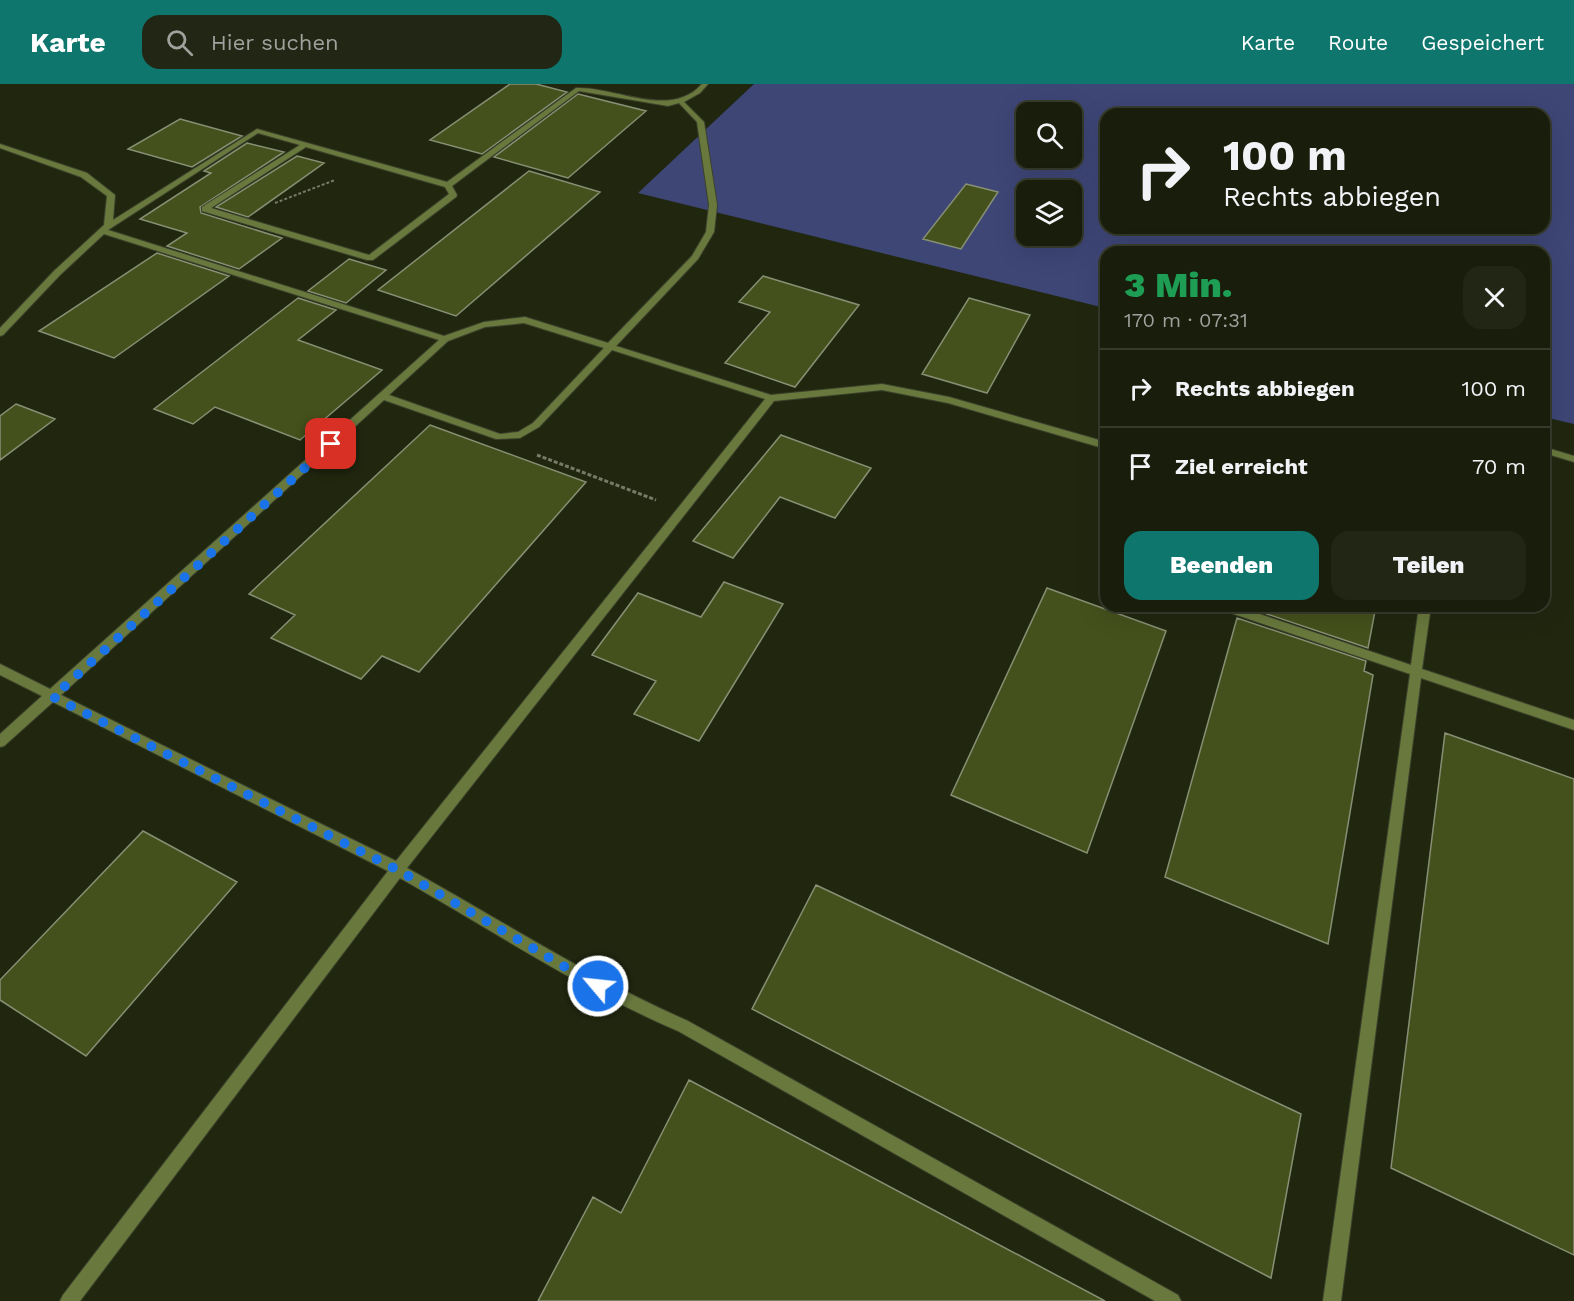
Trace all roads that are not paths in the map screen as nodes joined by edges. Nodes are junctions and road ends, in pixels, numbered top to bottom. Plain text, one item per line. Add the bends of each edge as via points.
1 (705, 84) edge
2 (681, 102) junction
3 (305, 145) junction
4 (0, 146) edge
5 (448, 185) junction
6 (105, 229) junction
7 (0, 333) edge
8 (444, 339) junction
9 (610, 347) junction
10 (383, 396) junction
11 (771, 398) junction
12 (1100, 444) edge
13 (1550, 452) edge
14 (1574, 459) edge
15 (1240, 612) edge
16 (1424, 612) edge
17 (0, 669) edge
18 (1415, 672) junction
19 (53, 697) junction
20 (1574, 724) edge
21 (0, 742) edge
22 (398, 870) junction
23 (69, 1301) edge
24 (1172, 1301) edge
25 (1332, 1301) edge

1 - 2 lane
2 - 5 lane via 668,104 578,89
2 - 9 lane via 700,122 713,205 710,232 694,257
3 - 5 lane
3 - 5 lane via 205,209 370,258 453,195
3 - 6 lane via 257,131
4 - 6 lane via 84,175 111,195
6 - 7 lane
6 - 8 lane
8 - 9 lane via 476,325 525,320
8 - 10 lane
9 - 10 lane via 536,425 520,435 499,436
9 - 11 lane
10 - 19 lane
11 - 12 lane via 882,387 949,400
11 - 22 lane
13 - 14 lane
15 - 18 lane
16 - 18 lane
17 - 19 lane
18 - 20 lane
18 - 25 lane
19 - 21 lane
19 - 22 lane
22 - 23 lane
22 - 24 lane via 563,967 683,1026

